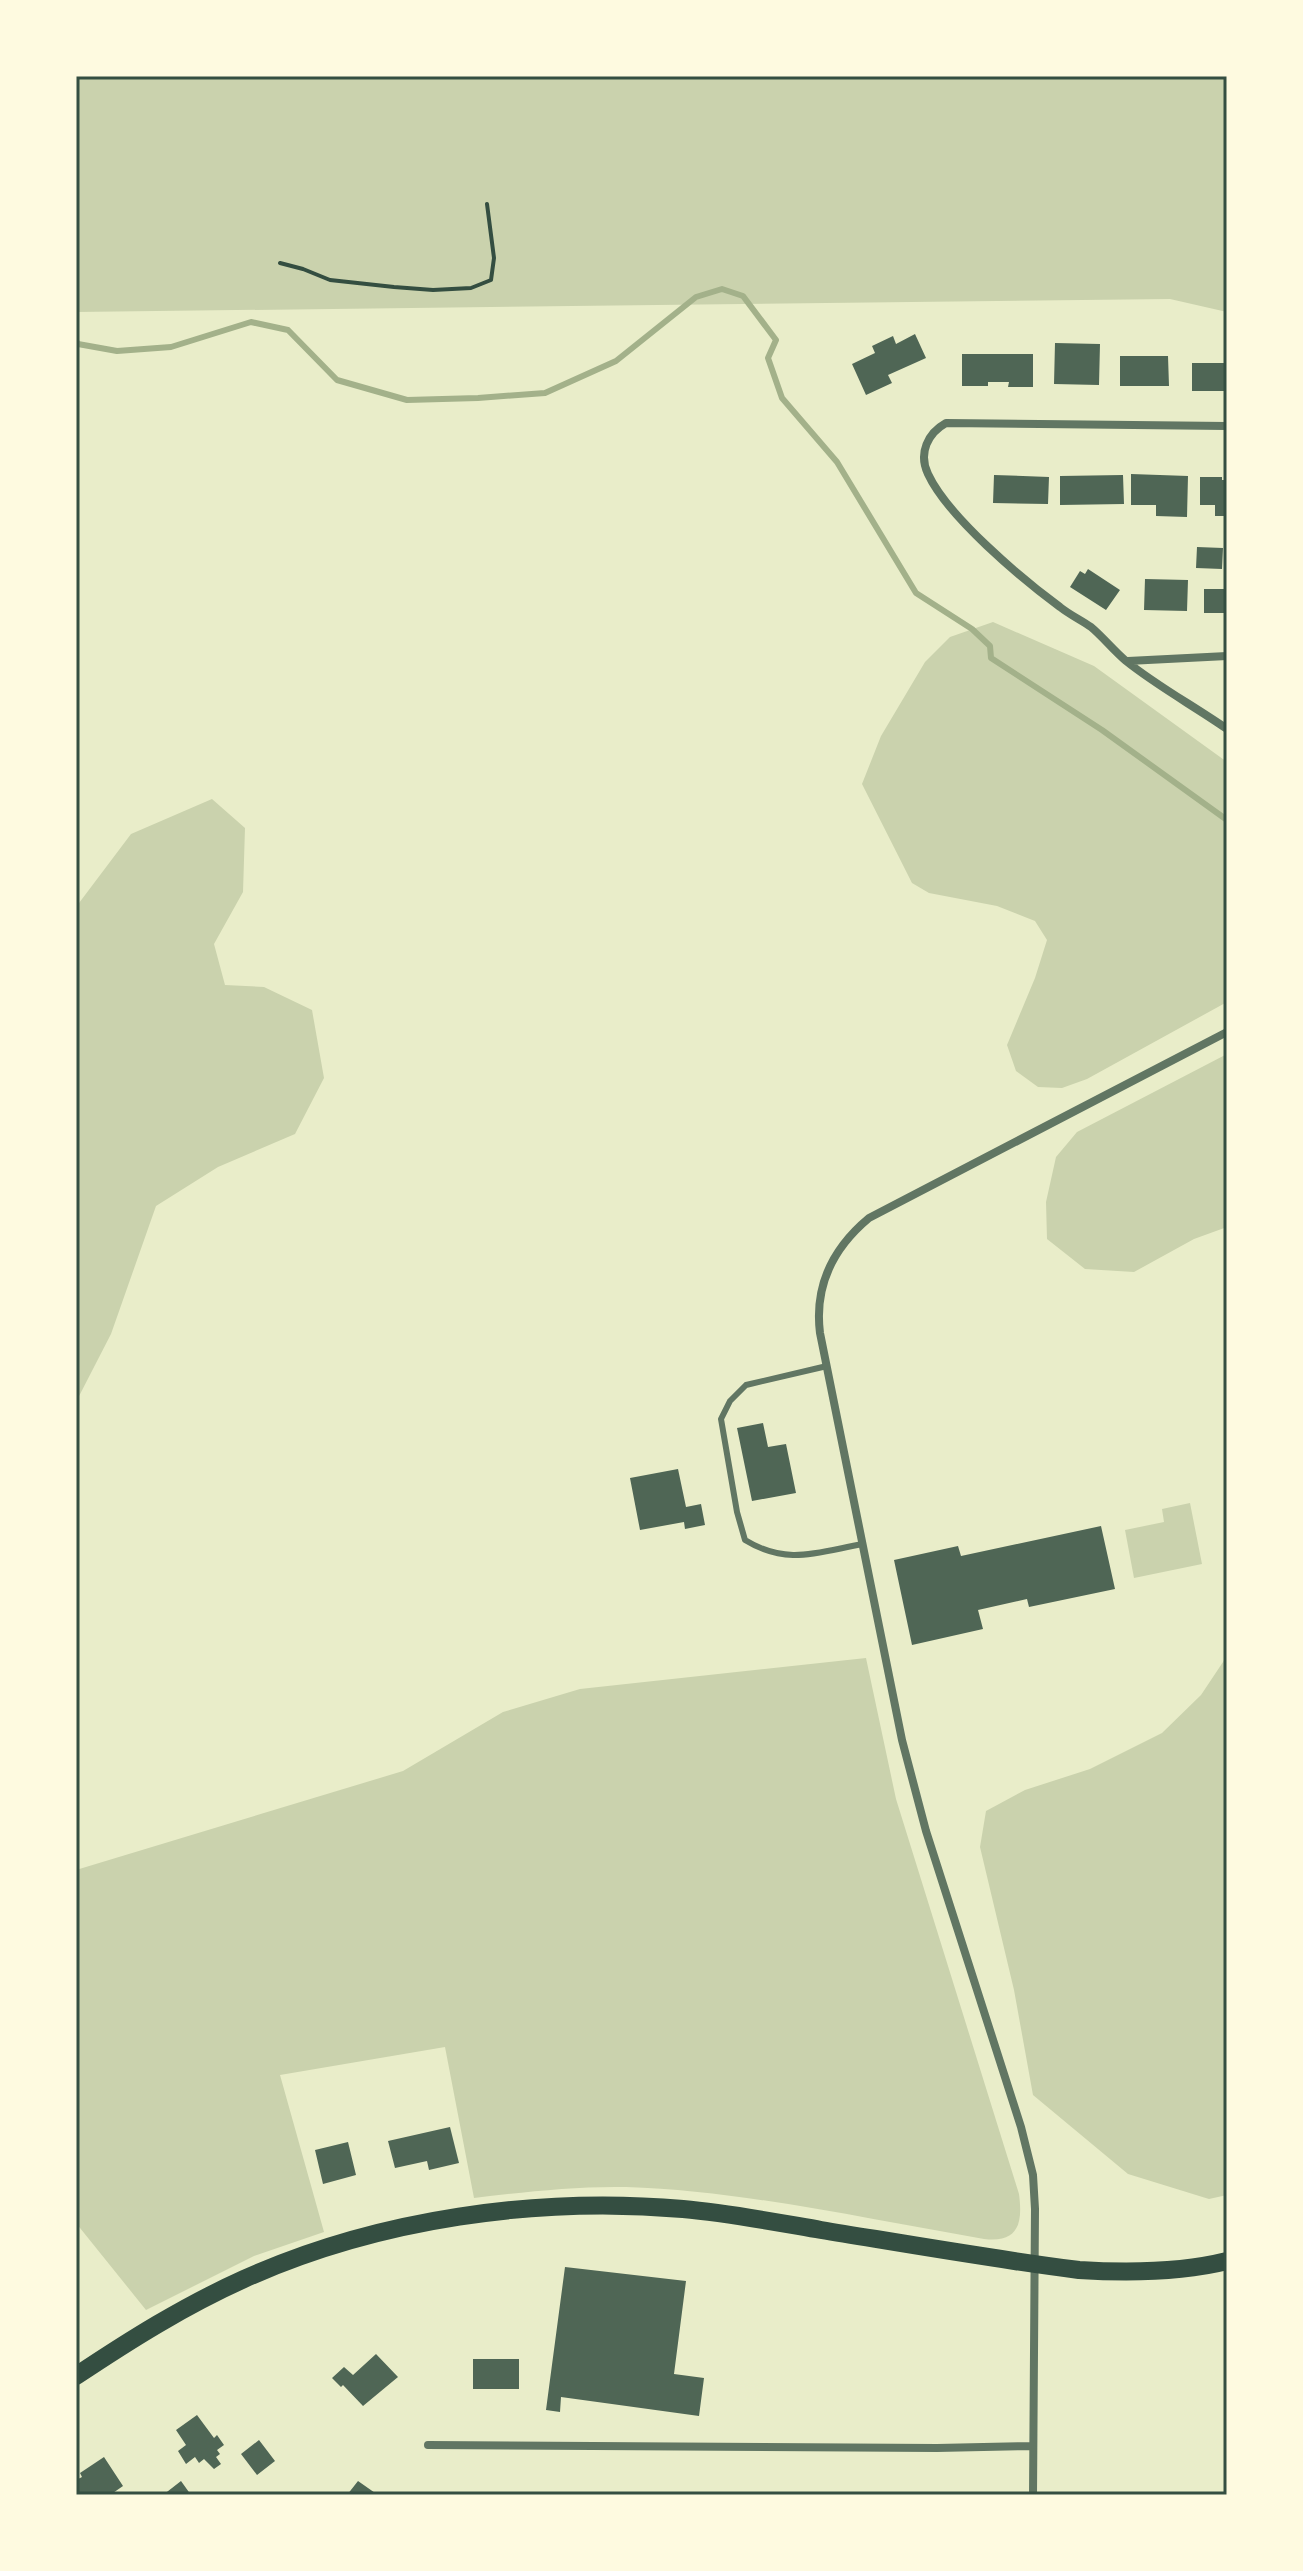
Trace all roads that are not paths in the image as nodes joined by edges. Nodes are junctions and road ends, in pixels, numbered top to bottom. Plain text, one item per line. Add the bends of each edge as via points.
1 (1227, 426) edge
2 (1227, 656) edge
3 (1127, 661) junction
4 (1227, 729) edge
5 (1227, 1032) edge
6 (827, 1366) junction
7 (863, 1544) junction
8 (1227, 2261) edge
9 (1036, 2265) junction
10 (76, 2376) edge
11 (428, 2445) dead end
12 (1033, 2446) junction
13 (1033, 2495) edge

1 - 3 street via 946,423 926,444 927,473 976,535
2 - 3 street
3 - 4 street
5 - 6 street via 869,1218 843,1243 825,1275 819,1323
6 - 7 street
6 - 7 lane via 746,1385 730,1401 721,1419 737,1512 745,1540 776,1554 789,1557
7 - 9 street via 926,1831 1033,2175
8 - 9 main road via 1121,2272
9 - 10 main road via 733,2215 632,2205 552,2206 435,2222 302,2257 186,2307
9 - 12 street
11 - 12 street
12 - 13 street

